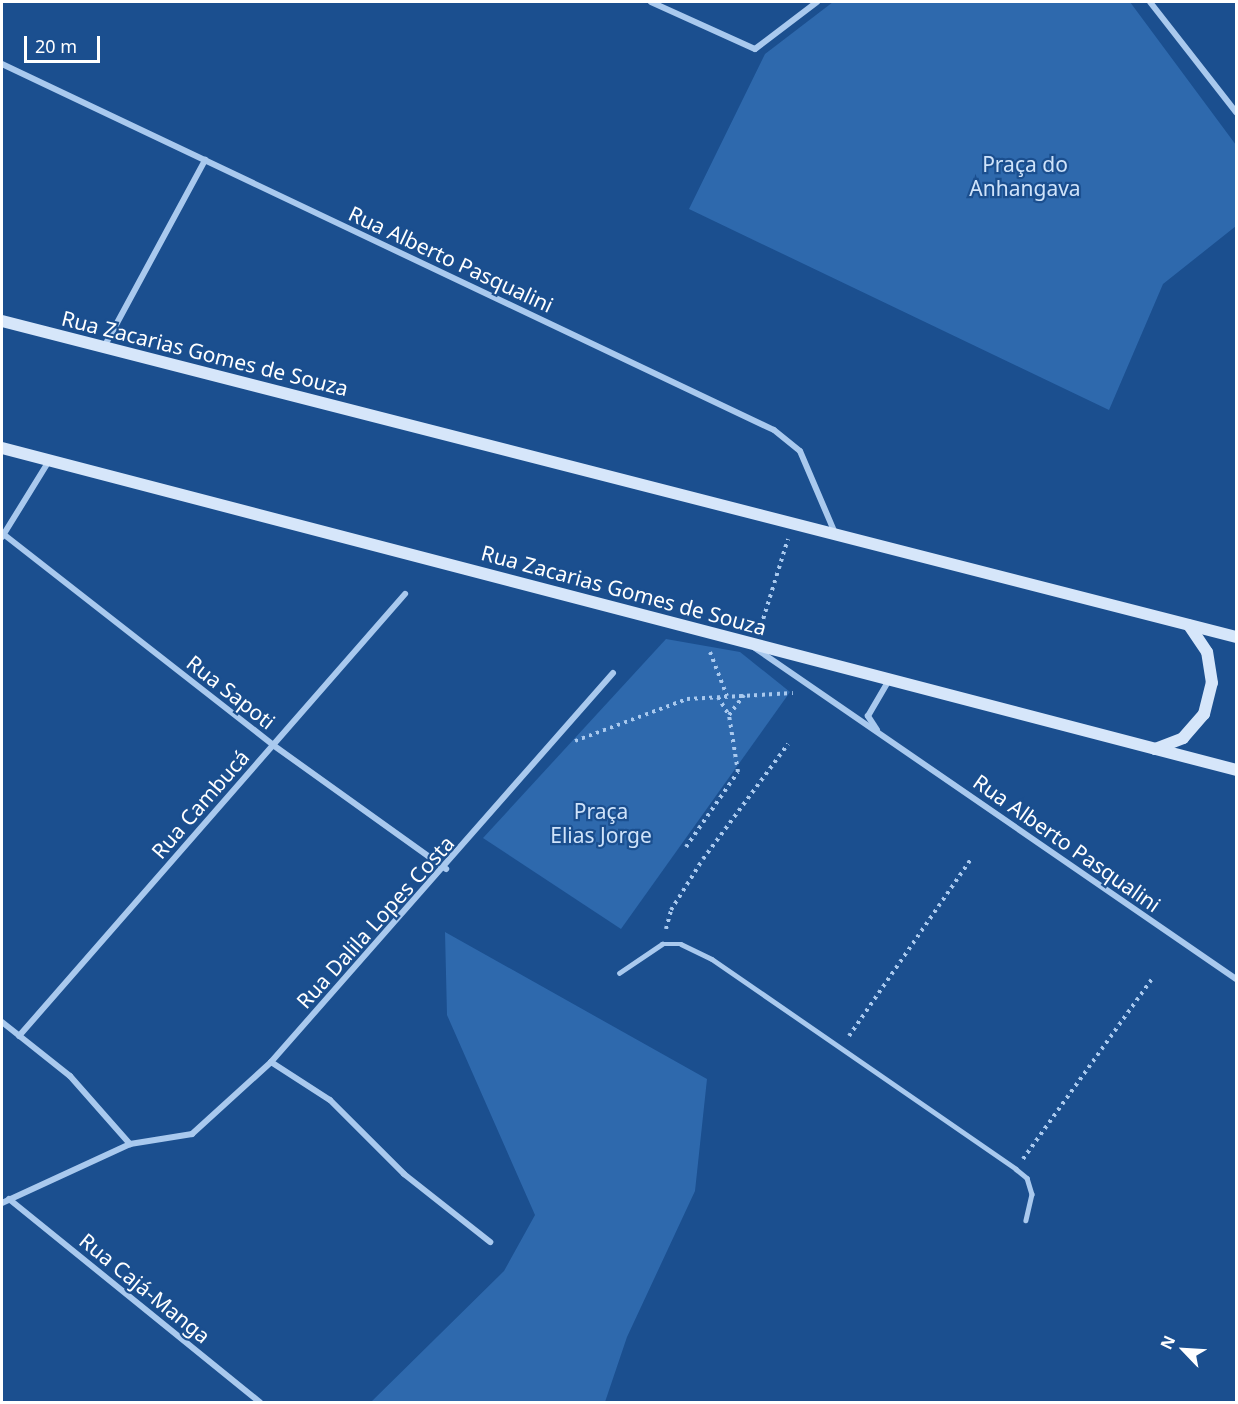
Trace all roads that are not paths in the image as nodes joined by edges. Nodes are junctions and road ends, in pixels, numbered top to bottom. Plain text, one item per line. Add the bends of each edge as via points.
1 (651, 2) edge
2 (817, 2) edge
3 (1150, 2) edge
4 (2, 64) edge
5 (1236, 112) edge
6 (205, 160) junction
7 (2, 321) edge
8 (104, 347) junction
9 (2, 448) edge
10 (49, 461) junction
11 (2, 535) edge
12 (836, 535) junction
13 (405, 594) dead end
14 (1189, 625) junction
15 (1236, 637) edge
16 (750, 643) junction
17 (613, 673) dead end
18 (889, 680) junction
19 (878, 733) junction
20 (273, 745) junction
21 (1155, 749) junction
22 (1236, 770) edge
23 (446, 869) junction
24 (619, 973) dead end
25 (1236, 979) edge
26 (2, 1022) edge
27 (20, 1036) junction
28 (271, 1062) junction
29 (130, 1144) junction
30 (9, 1199) junction
31 (2, 1203) edge
32 (1026, 1220) dead end
33 (490, 1242) dead end
34 (260, 1402) edge

1 - 2 street via 755,49
3 - 5 street
4 - 6 street, Rua Alberto Pasqualini
6 - 8 street
6 - 12 street, Rua Alberto Pasqualini via 774,430 800,451
7 - 8 main road, Rua Zacarias Gomes de Souza
8 - 12 main road, Rua Zacarias Gomes de Souza
9 - 10 main road, Rua Zacarias Gomes de Souza
10 - 11 street
10 - 16 main road, Rua Zacarias Gomes de Souza
11 - 20 street, Rua Sapoti
12 - 14 main road, Rua Zacarias Gomes de Souza
13 - 20 street, Rua Cambucá
14 - 15 main road, Rua Zacarias Gomes de Souza
14 - 21 main road via 1207,652 1212,683 1204,714 1183,738
16 - 18 main road, Rua Zacarias Gomes de Souza
16 - 19 street, Rua Alberto Pasqualini
17 - 23 street, Rua Dalila Lopes Costa
18 - 19 street via 868,716
18 - 21 main road, Rua Zacarias Gomes de Souza
19 - 25 street, Rua Alberto Pasqualini
20 - 23 street, Rua Sapoti
20 - 27 street, Rua Cambucá
21 - 22 main road, Rua Zacarias Gomes de Souza
23 - 28 street, Rua Dalila Lopes Costa
24 - 32 lane via 662,944 681,944 712,959 1027,1178 1032,1194
26 - 27 street
27 - 29 street via 70,1076
28 - 29 street, Rua Dalila Lopes Costa via 192,1134
28 - 33 street via 330,1100 404,1174
29 - 30 street, Rua Dalila Lopes Costa
30 - 31 street, Rua Dalila Lopes Costa
30 - 34 street, Rua Cajá-Manga

